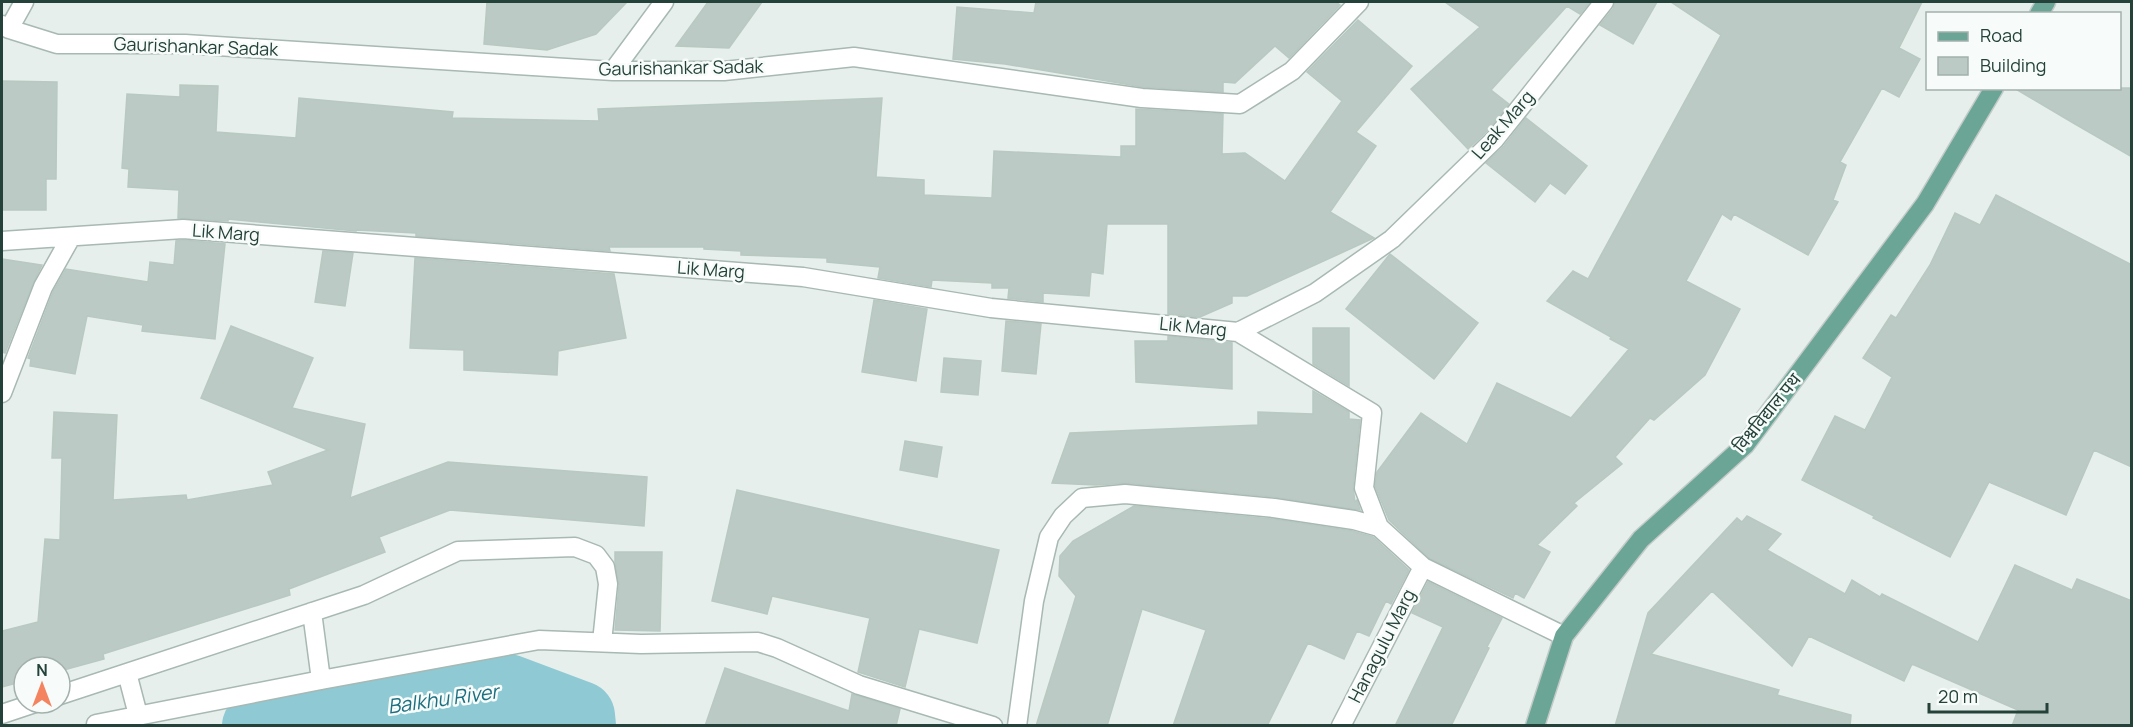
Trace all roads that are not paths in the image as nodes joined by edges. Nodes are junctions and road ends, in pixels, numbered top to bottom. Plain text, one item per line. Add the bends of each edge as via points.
1 (24, 2) edge
2 (664, 2) edge
3 (1359, 2) edge
4 (1604, 2) edge
5 (5, 27) edge
6 (614, 71) junction
7 (1993, 90) edge
8 (71, 237) junction
9 (1392, 239) joint
10 (2, 241) edge
11 (1238, 332) junction
12 (2, 393) edge
13 (1379, 528) junction
14 (1423, 567) junction
15 (312, 612) junction
16 (1564, 636) junction
17 (602, 642) junction
18 (127, 673) junction
19 (321, 680) junction
20 (72, 691) edge
21 (138, 716) junction
22 (96, 724) dead end
23 (993, 726) edge
24 (1017, 726) edge
25 (1341, 726) edge
26 (1535, 726) edge

1 - 5 street
2 - 6 street
3 - 6 street, Gaurishankar Sadak via 1292,70 1240,104 1142,98 854,57 724,70
4 - 9 street, Leak Marg via 1495,139
5 - 6 street, Gaurishankar Sadak via 57,44 185,44
7 - 16 main road, विश्वविद्याल पथ via 1925,204 1745,445 1641,539
8 - 10 street, Lik Marg
8 - 11 street, Lik Marg via 183,229 779,276 991,308
8 - 12 street via 44,287
9 - 11 street, Lik Marg via 1315,293
11 - 13 street via 1372,413 1364,488
13 - 14 street
13 - 24 street via 1354,520 1274,508 1125,494 1082,498 1049,537 1034,601
14 - 16 street
14 - 25 street, Hanagulu Marg
15 - 17 street via 364,595 458,551 574,547 596,555 605,567 608,584
15 - 18 street
15 - 19 street
16 - 26 main road, विश्वविद्याल पथ
17 - 19 street via 539,640
17 - 23 street via 758,642 859,685
18 - 20 street
18 - 21 street
19 - 21 street
21 - 22 street

